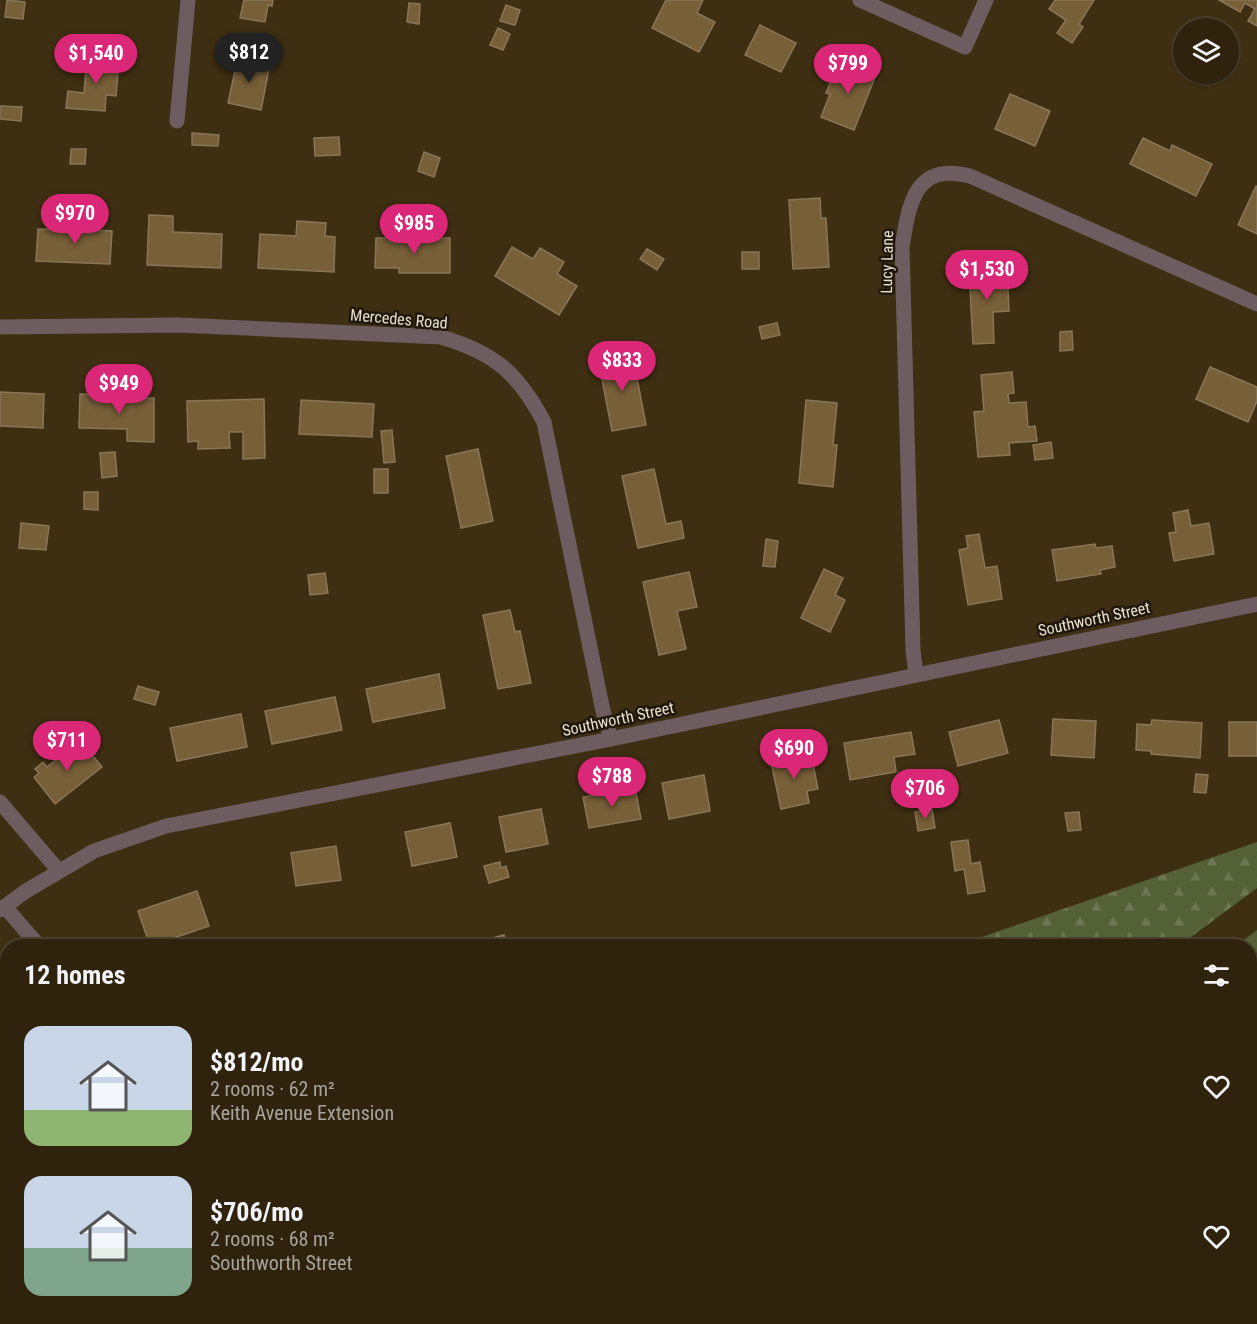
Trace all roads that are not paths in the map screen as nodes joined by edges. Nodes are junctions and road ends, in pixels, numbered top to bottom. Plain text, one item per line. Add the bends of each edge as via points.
1 (188, 0) edge
2 (860, 0) edge
3 (986, 0) edge
4 (177, 121) dead end
5 (1257, 304) edge
6 (0, 327) edge
7 (1257, 604) edge
8 (916, 674) junction
9 (611, 739) junction
10 (0, 802) edge
11 (59, 871) junction
12 (2, 910) edge
13 (32, 939) edge

1 - 4 street
2 - 3 street via 964,47
5 - 8 street, Lucy Lane via 970,176 946,172 925,180 907,214 902,247
6 - 9 street, Mercedes Road via 179,325 441,337 474,347 527,390 544,422
7 - 8 street, Southworth Street
8 - 9 street, Southworth Street
9 - 11 street, Southworth Street via 166,826 94,851
10 - 11 street
11 - 12 street, Southworth Street
12 - 13 street

